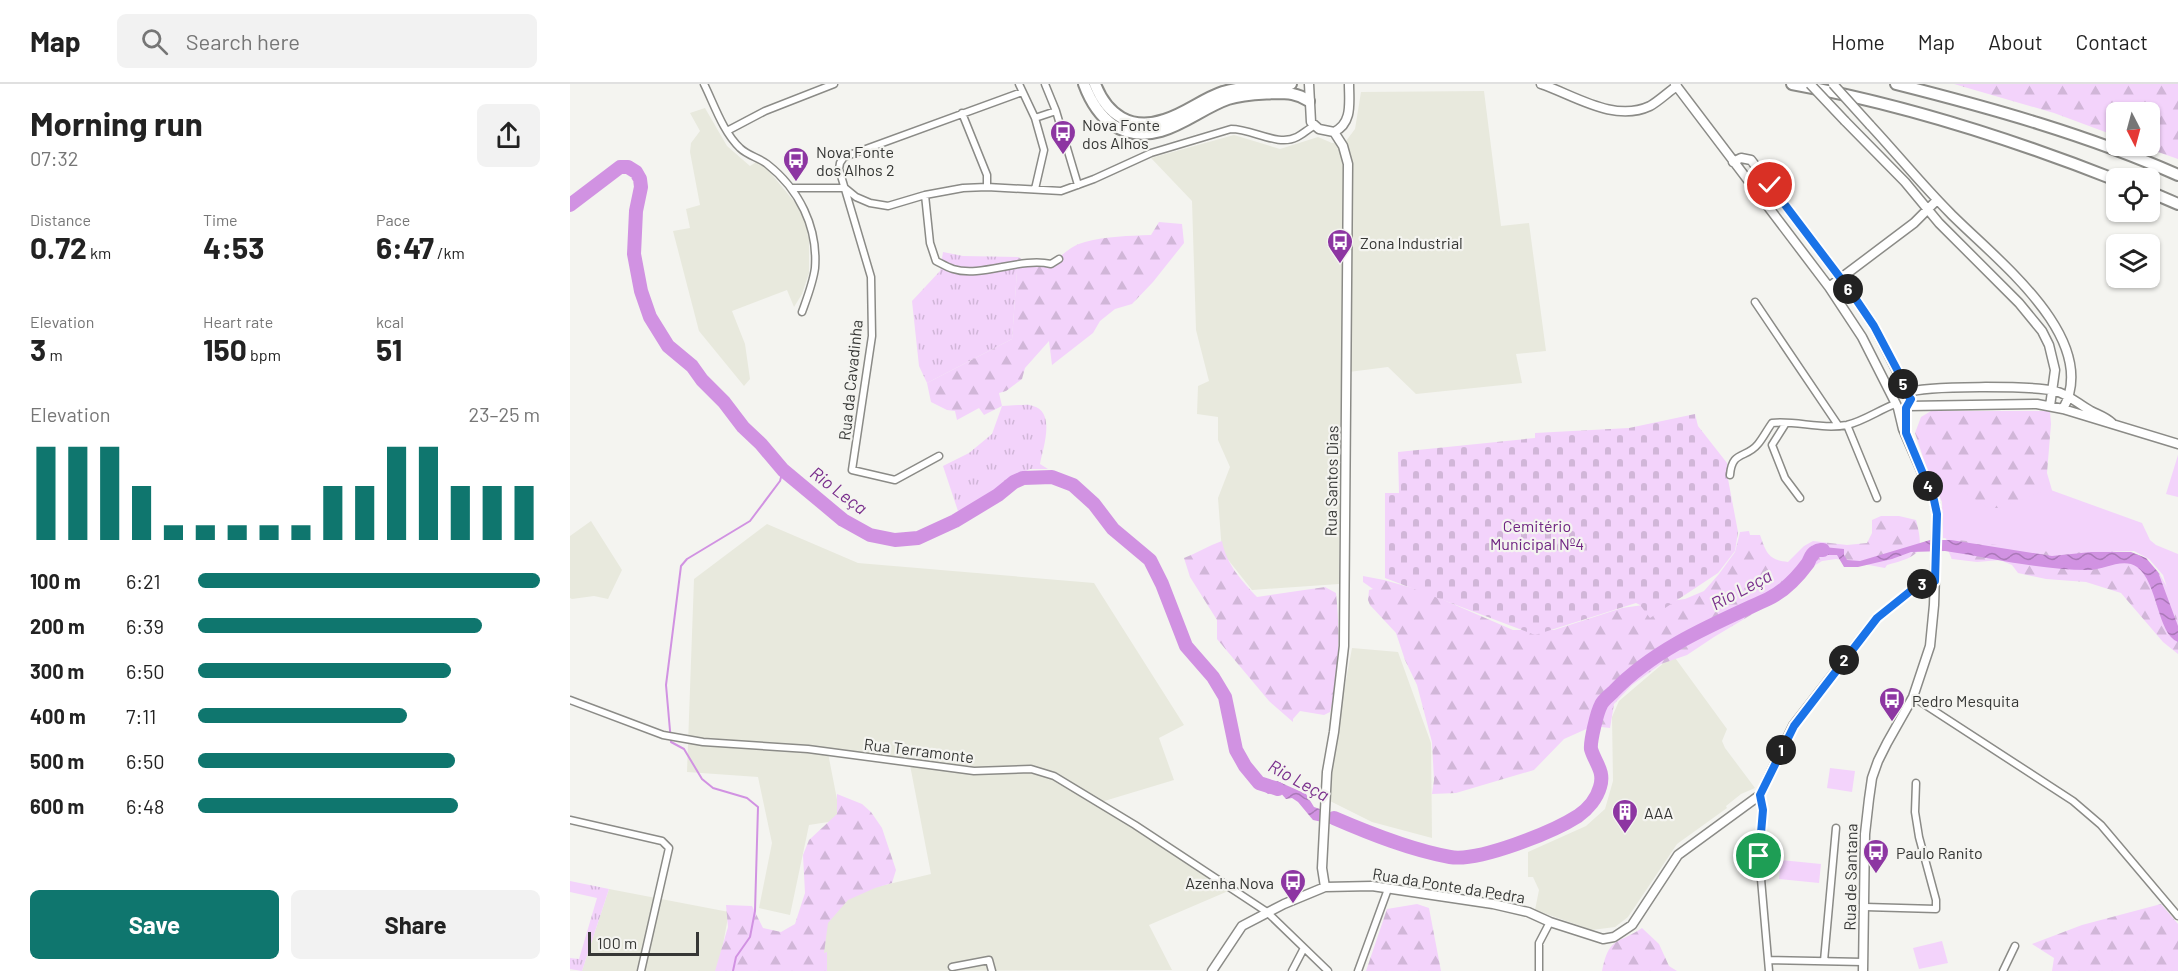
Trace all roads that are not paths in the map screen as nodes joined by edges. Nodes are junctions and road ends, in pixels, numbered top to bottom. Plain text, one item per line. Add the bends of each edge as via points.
1 (704, 84) edge
2 (834, 84) edge
3 (1019, 84) edge
4 (1044, 84) edge
5 (1084, 84) edge
6 (1095, 84) edge
7 (1291, 84) edge
8 (1309, 84) edge
9 (1349, 84) edge
10 (1541, 84) edge
11 (1792, 84) edge
12 (1810, 84) edge
13 (1833, 84) edge
14 (1896, 84) edge
15 (1676, 85) edge
16 (1022, 92) junction
17 (1309, 101) junction
18 (1056, 111) junction
19 (962, 113) junction
20 (1035, 118) junction
21 (1314, 126) junction
22 (727, 131) junction
23 (1334, 132) junction
24 (1733, 162) junction
25 (2178, 175) edge
26 (2106, 176) edge
27 (1078, 185) junction
28 (987, 187) junction
29 (792, 188) junction
30 (845, 188) junction
31 (1035, 189) junction
32 (926, 195) junction
33 (2160, 196) edge
34 (1937, 200) junction
35 (2178, 204) edge
36 (1928, 210) junction
37 (1059, 259) dead end
38 (1841, 279) junction
39 (2017, 280) junction
40 (1829, 287) junction
41 (2006, 291) junction
42 (1755, 302) dead end
43 (802, 312) dead end
44 (2052, 390) junction
45 (1906, 393) junction
46 (2069, 395) junction
47 (1900, 405) junction
48 (2050, 406) junction
49 (2063, 409) junction
50 (1786, 423) junction
51 (1838, 425) junction
52 (1847, 425) junction
53 (2114, 425) junction
54 (2178, 444) edge
55 (939, 456) dead end
56 (1730, 475) dead end
57 (1800, 498) dead end
58 (1877, 498) dead end
59 (1935, 581) junction
60 (1913, 697) junction
61 (570, 700) edge
62 (1916, 783) dead end
63 (1760, 795) junction
64 (570, 820) edge
65 (1836, 828) dead end
66 (1325, 887) junction
67 (1388, 889) junction
68 (1864, 907) junction
69 (1267, 912) junction
70 (2178, 916) edge
71 (1550, 922) junction
72 (2015, 946) dead end
73 (1304, 948) junction
74 (1768, 960) junction
75 (1824, 961) junction
76 (1863, 966) edge
77 (952, 967) dead end
78 (641, 971) edge
79 (992, 971) edge
80 (1212, 971) edge
81 (1292, 971) edge
82 (1328, 971) edge
83 (1358, 971) edge
84 (1539, 971) edge
85 (1769, 971) edge
86 (2003, 971) edge

1 - 22 street
2 - 22 street via 765,111
3 - 16 street
4 - 18 street
5 - 17 highway via 1104,119 1128,132 1161,131 1238,97 1297,93
6 - 7 highway via 1105,104 1116,114 1140,123 1165,120 1237,88
8 - 17 street
9 - 23 street via 1347,121
10 - 15 street via 1596,106 1629,112 1651,105
11 - 26 highway via 1917,114 2052,155
12 - 36 street, bridge
13 - 34 street, bridge
14 - 25 highway via 2060,131
15 - 24 street
16 - 19 street, Rua da Cavadinha
16 - 20 street
17 - 21 street
18 - 20 street
18 - 27 street
19 - 28 street via 987,175
19 - 30 street, Rua da Cavadinha via 844,157 839,169
20 - 31 street via 1044,150
21 - 23 street
21 - 27 street via 1287,140 1231,129 1151,153
22 - 29 street via 740,149 766,163
23 - 66 street, Rua Santos Dias via 1348,164 1347,408 1344,646 1327,772
24 - 38 street via 1741,158 1751,160
24 - 40 street
27 - 31 street via 1061,191
28 - 31 street
28 - 32 street
29 - 30 street
29 - 43 street via 808,215 814,242 814,268
30 - 32 street via 856,197 881,206
30 - 55 street, Rua da Cavadinha via 871,286 872,336 852,474 895,480
32 - 37 street via 930,243 936,261 955,270 976,270 1038,261 1051,264
33 - 35 highway
34 - 36 street
34 - 39 street
36 - 38 street
36 - 41 street
38 - 40 street
38 - 45 street via 1874,326
39 - 41 street
39 - 46 street via 2046,309 2064,341 2072,383
40 - 47 street
41 - 44 street via 2033,318 2049,345 2055,370
42 - 51 street
44 - 45 street via 2019,387
44 - 46 street
44 - 48 street
45 - 47 street via 1898,393
45 - 47 street via 1911,399
46 - 49 street
46 - 53 street
47 - 48 street
47 - 52 street
47 - 59 street, Rua de Santana via 1900,421 1934,500 1938,527
48 - 49 street
49 - 53 street
50 - 51 street
50 - 56 street via 1772,423 1754,449 1734,459
50 - 57 street via 1772,445 1785,478
51 - 52 street
52 - 58 street
53 - 54 street
59 - 60 street, Rua de Santana via 1930,646
59 - 63 street, Rua da Ponte da Pedra via 1918,585 1877,618 1794,726
60 - 68 street, Rua de Santana via 1872,778 1866,819
60 - 70 street via 2073,801 2101,825
61 - 69 street, Rua Terramonte via 663,735 704,742 808,749 953,770 1031,769 1054,776 1135,825
62 - 68 street via 1916,820 1936,909
63 - 71 street, Rua da Ponte da Pedra via 1678,855 1632,926 1623,933 1603,939
63 - 74 street via 1763,810 1759,856
64 - 78 street via 662,841 669,848
65 - 75 street
66 - 67 street, Rua da Ponte da Pedra
66 - 69 street, Rua da Ponte da Pedra
67 - 71 street, Rua da Ponte da Pedra via 1493,904
67 - 83 street
68 - 76 street, Rua de Santana
69 - 73 street, Rua Terramonte
69 - 80 street, Rua da Ponte da Pedra via 1242,926
71 - 84 street via 1539,943
72 - 86 street
73 - 81 street
73 - 82 street, Rua Terramonte
74 - 75 street
74 - 85 street
75 - 76 street
77 - 79 street via 989,960

